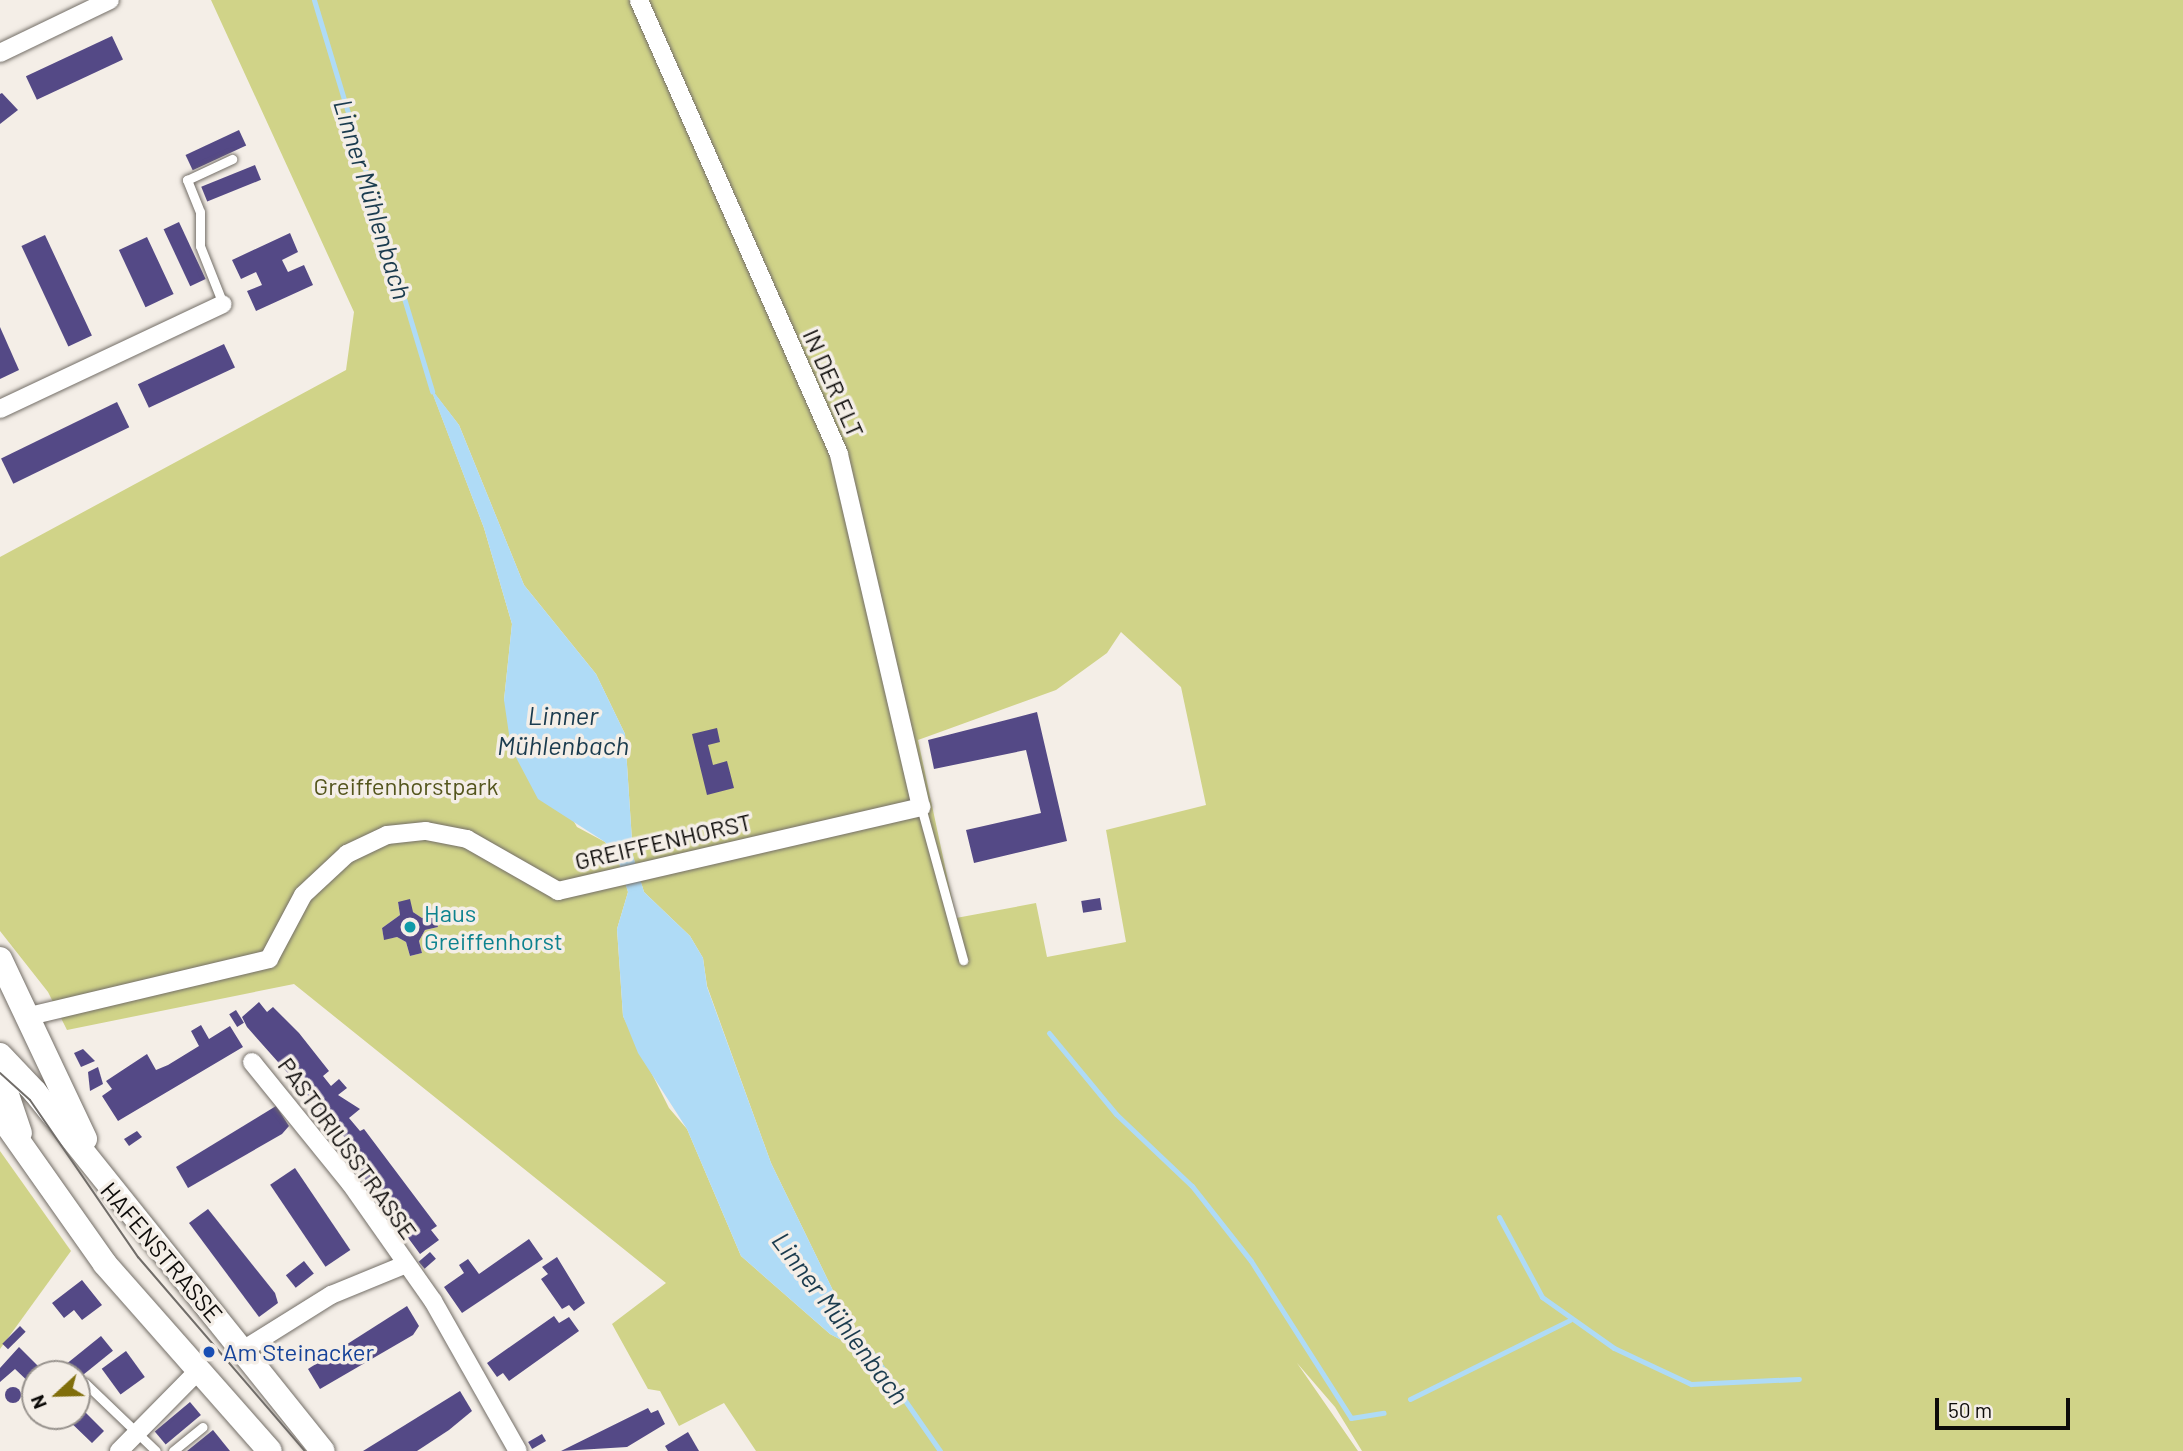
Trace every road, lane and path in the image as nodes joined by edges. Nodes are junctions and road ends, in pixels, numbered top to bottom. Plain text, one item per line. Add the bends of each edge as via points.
1 (639, 0) edge
2 (110, 1) edge
3 (0, 53) edge
4 (232, 159) dead end
5 (223, 304) joint
6 (0, 409) edge
7 (921, 807) junction
8 (963, 960) dead end
9 (3, 966) edge
10 (30, 1016) junction
11 (0, 1055) edge
12 (252, 1062) dead end
13 (0, 1074) edge
14 (0, 1115) edge
15 (23, 1144) junction
16 (116, 1198) junction
17 (404, 1265) junction
18 (243, 1350) junction
19 (199, 1370) junction
20 (91, 1389) edge
21 (203, 1427) dead end
22 (137, 1432) junction
23 (119, 1451) edge
24 (156, 1451) edge
25 (173, 1451) edge
26 (270, 1451) edge
27 (323, 1451) edge
28 (518, 1451) edge

1 - 7 street, IN DER ELT via 839,454
2 - 3 street
4 - 5 lane via 187,180 200,212 200,246
5 - 6 street
7 - 8 lane
7 - 10 street, GREIFFENHORST via 558,891 467,839 426,831 387,835 347,854 303,895 269,959
9 - 10 main road
10 - 16 main road
11 - 16 main road, HAFENSTRASSE via 36,1092
12 - 17 street, PASTORIUSSTRASSE via 350,1183
13 - 15 main road
14 - 15 main road, HAFENSTRASSE
15 - 19 main road, HAFENSTRASSE via 105,1264
16 - 18 main road, HAFENSTRASSE
17 - 18 street, PASTORIUSSTRASSE via 331,1295
17 - 28 street, PASTORIUSSTRASSE via 462,1347
18 - 27 main road, HAFENSTRASSE
19 - 22 street
19 - 26 main road, HAFENSTRASSE
20 - 22 lane
21 - 25 lane
22 - 23 street
22 - 24 lane

